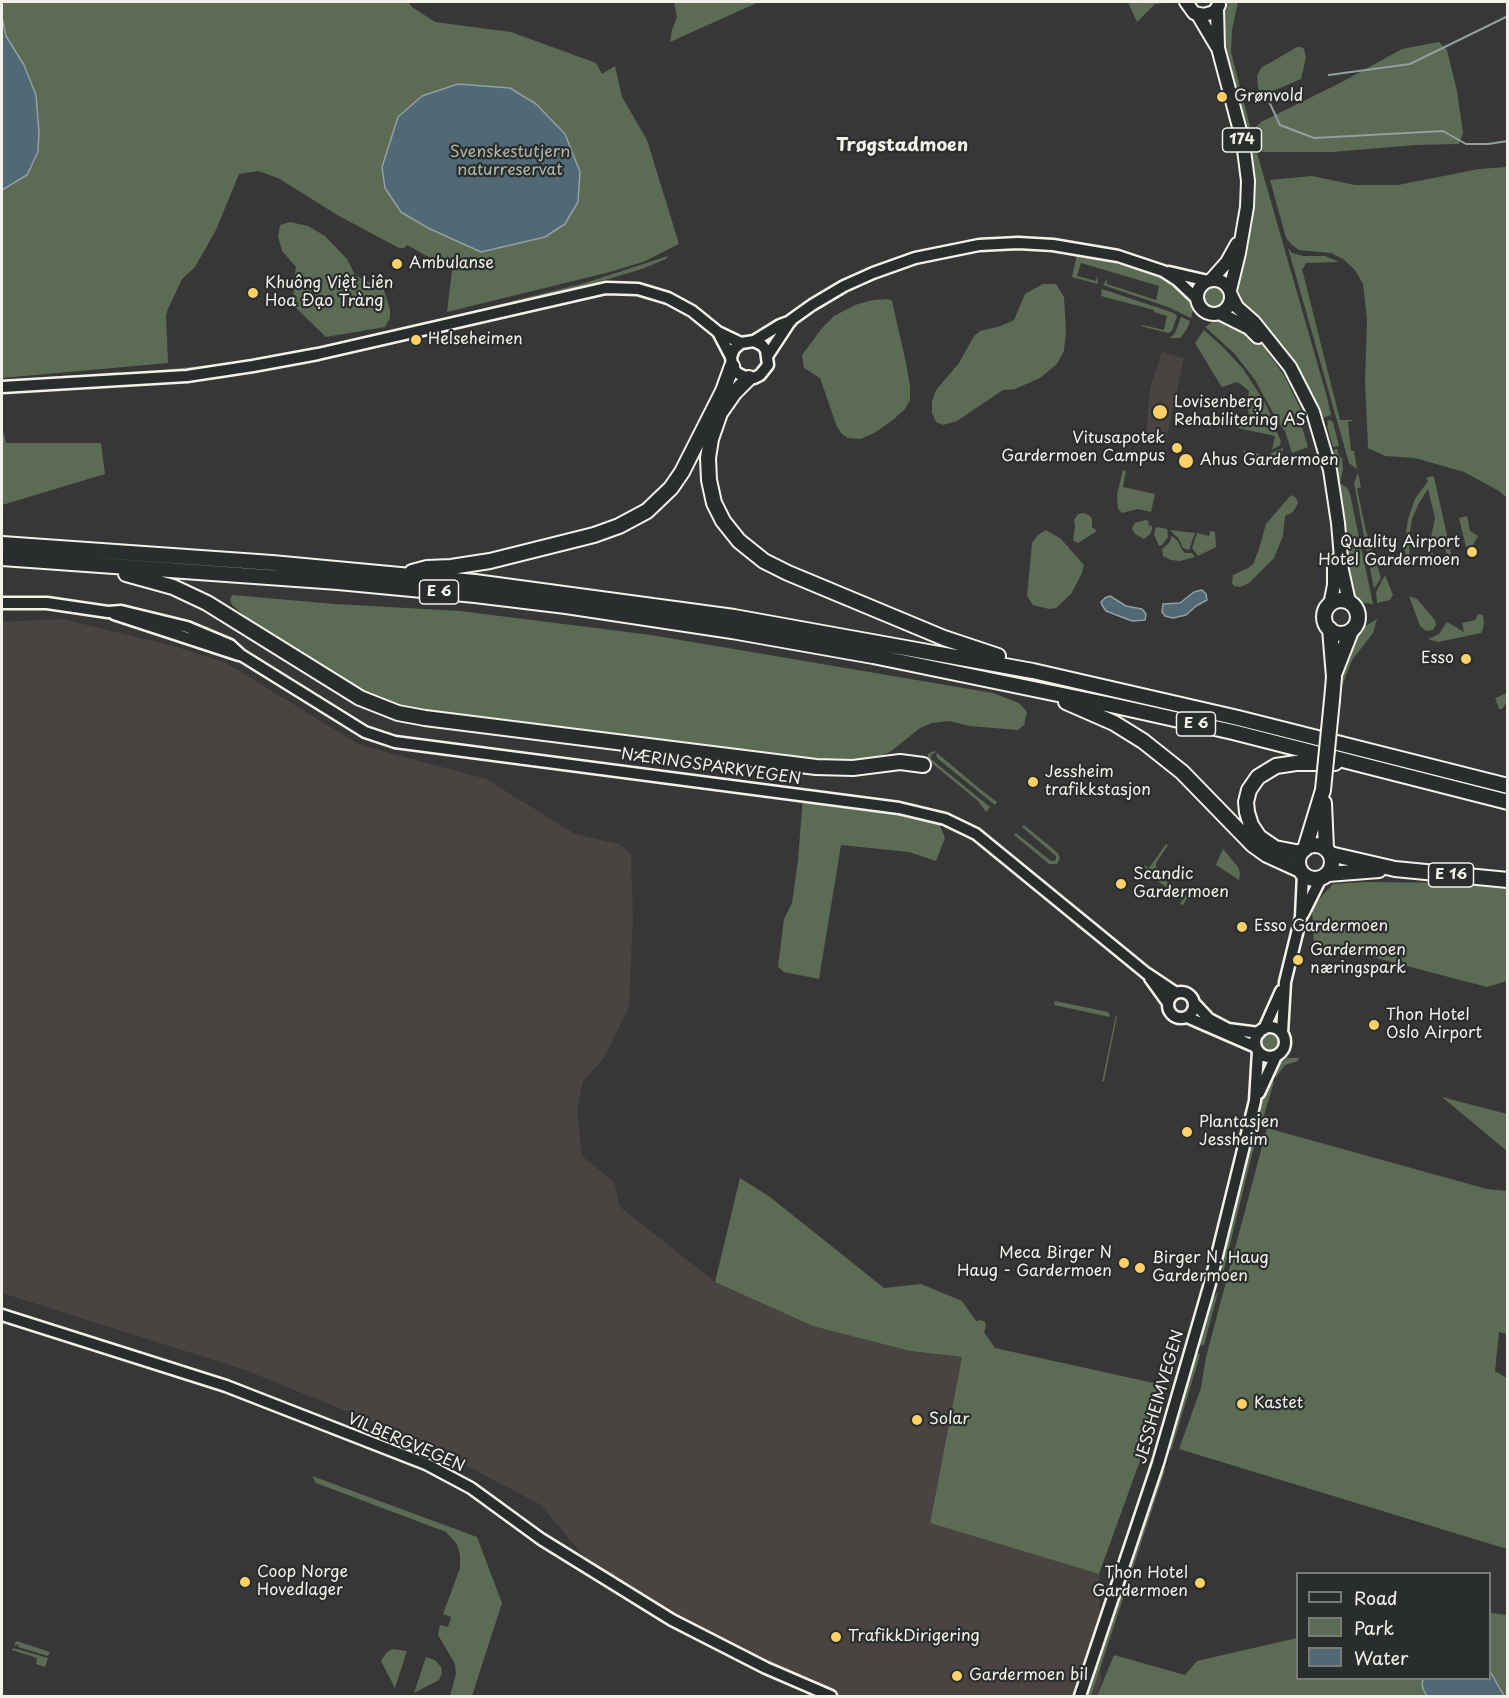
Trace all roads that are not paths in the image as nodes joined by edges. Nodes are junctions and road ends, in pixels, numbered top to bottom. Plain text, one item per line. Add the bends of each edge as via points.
1 (1186, 2) edge
2 (1219, 5) edge
3 (1198, 15) junction
4 (1218, 48) junction
5 (1242, 235) junction
6 (1163, 271) junction
7 (1210, 281) junction
8 (1230, 292) junction
9 (1198, 300) junction
10 (1219, 313) junction
11 (791, 320) junction
12 (718, 333) junction
13 (754, 341) junction
14 (741, 343) junction
15 (768, 354) junction
16 (732, 362) junction
17 (749, 378) junction
18 (2, 387) edge
19 (2, 544) edge
20 (2, 558) edge
21 (77, 564) junction
22 (402, 575) junction
23 (1348, 602) junction
24 (2, 603) edge
25 (1330, 605) junction
26 (1330, 629) junction
27 (1351, 631) junction
28 (1033, 671) junction
29 (1334, 677) junction
30 (1032, 688) junction
31 (1358, 763) junction
32 (923, 765) dead end
33 (1508, 786) edge
34 (1323, 790) junction
35 (1508, 802) edge
36 (1303, 851) junction
37 (1328, 851) junction
38 (1395, 869) junction
39 (1302, 872) junction
40 (1324, 876) junction
41 (1508, 880) edge
42 (1302, 917) junction
43 (1146, 973) junction
44 (1285, 982) junction
45 (1176, 993) junction
46 (1168, 1003) junction
47 (1194, 1003) junction
48 (1187, 1017) junction
49 (1262, 1031) junction
50 (1282, 1033) junction
51 (1257, 1049) junction
52 (1276, 1056) junction
53 (1255, 1101) junction
54 (2, 1315) edge
55 (831, 1696) edge
56 (1080, 1696) edge

1 - 3 main road, 174
2 - 3 main road, 174 via 1209,14
2 - 4 main road, 174
3 - 4 main road, 174
4 - 5 main road, 174 via 1246,163 1247,207
5 - 7 main road, 174 via 1227,262
5 - 8 main road, 174
6 - 7 main road
6 - 9 main road
6 - 11 main road via 1118,256 1071,247 1018,243 964,247 873,273 823,298
7 - 8 main road via 1220,281
7 - 9 main road, 174 via 1201,286
8 - 10 main road, 174 via 1229,304
8 - 23 main road via 1290,367 1313,412 1330,470
9 - 10 main road via 1205,311
10 - 25 main road via 1248,328 1261,340 1297,390 1307,412 1332,520 1334,585
11 - 13 main road
11 - 15 main road
12 - 14 main road
12 - 16 main road
12 - 18 main road via 692,311 662,295 606,288 318,354 231,369 187,376
13 - 14 main road
13 - 15 main road
14 - 16 main road via 734,349
15 - 17 main road via 764,371
16 - 17 main road via 739,375
16 - 22 highway, E 6 via 723,391 682,472 648,511 594,535 490,561
17 - 28 highway, E 6 via 720,413 708,458 714,503 738,541 788,573
19 - 22 highway, E 6
20 - 21 highway, E 6
21 - 30 highway, E 6 via 338,582 566,606 732,631
21 - 32 highway, E 6 via 136,576 182,591 233,618 360,698 398,713 824,768 900,762
22 - 28 highway, E 6 via 569,593 734,617
23 - 25 highway
23 - 27 highway via 1358,617
24 - 43 main road, NÆRINGSPARKVEGEN via 47,603 121,611 187,627 231,645 241,656 364,732 394,742 927,813 976,834
25 - 26 highway via 1325,614
26 - 27 highway via 1340,634
26 - 29 highway
27 - 29 highway
28 - 33 highway, E 6
29 - 34 highway, bridge
30 - 31 highway, E 6
30 - 39 highway, E 6 via 1094,713 1143,741 1182,772 1253,845
31 - 35 highway, E 6
31 - 36 highway, E 6 via 1285,764 1269,769 1253,783 1246,802 1255,832 1275,848
34 - 36 highway
34 - 37 highway
36 - 37 highway, E 16 via 1318,845
36 - 39 highway via 1299,864
37 - 38 highway, E 16
37 - 40 highway via 1332,864
38 - 40 highway, E 16
38 - 41 highway, E 16
39 - 40 highway, E 16 via 1312,879
39 - 42 main road
40 - 42 main road
42 - 44 main road
43 - 45 main road, NÆRINGSPARKVEGEN
43 - 46 main road, NÆRINGSPARKVEGEN
44 - 49 main road
44 - 50 main road
45 - 46 main road
45 - 47 main road, NÆRINGSPARKVEGEN via 1188,994
46 - 48 main road, NÆRINGSPARKVEGEN via 1173,1016
47 - 48 main road via 1193,1012
47 - 49 main road, NÆRINGSPARKVEGEN via 1209,1019 1227,1029
48 - 51 main road, NÆRINGSPARKVEGEN
49 - 50 main road via 1276,1029
49 - 51 main road via 1256,1039
50 - 52 main road via 1284,1048
51 - 52 main road via 1268,1057
51 - 53 main road, JESSHEIMVEGEN
52 - 53 main road, JESSHEIMVEGEN
53 - 56 main road, JESSHEIMVEGEN via 1186,1370
54 - 55 main road, VILBERGVEGEN via 226,1386 436,1469 672,1620

